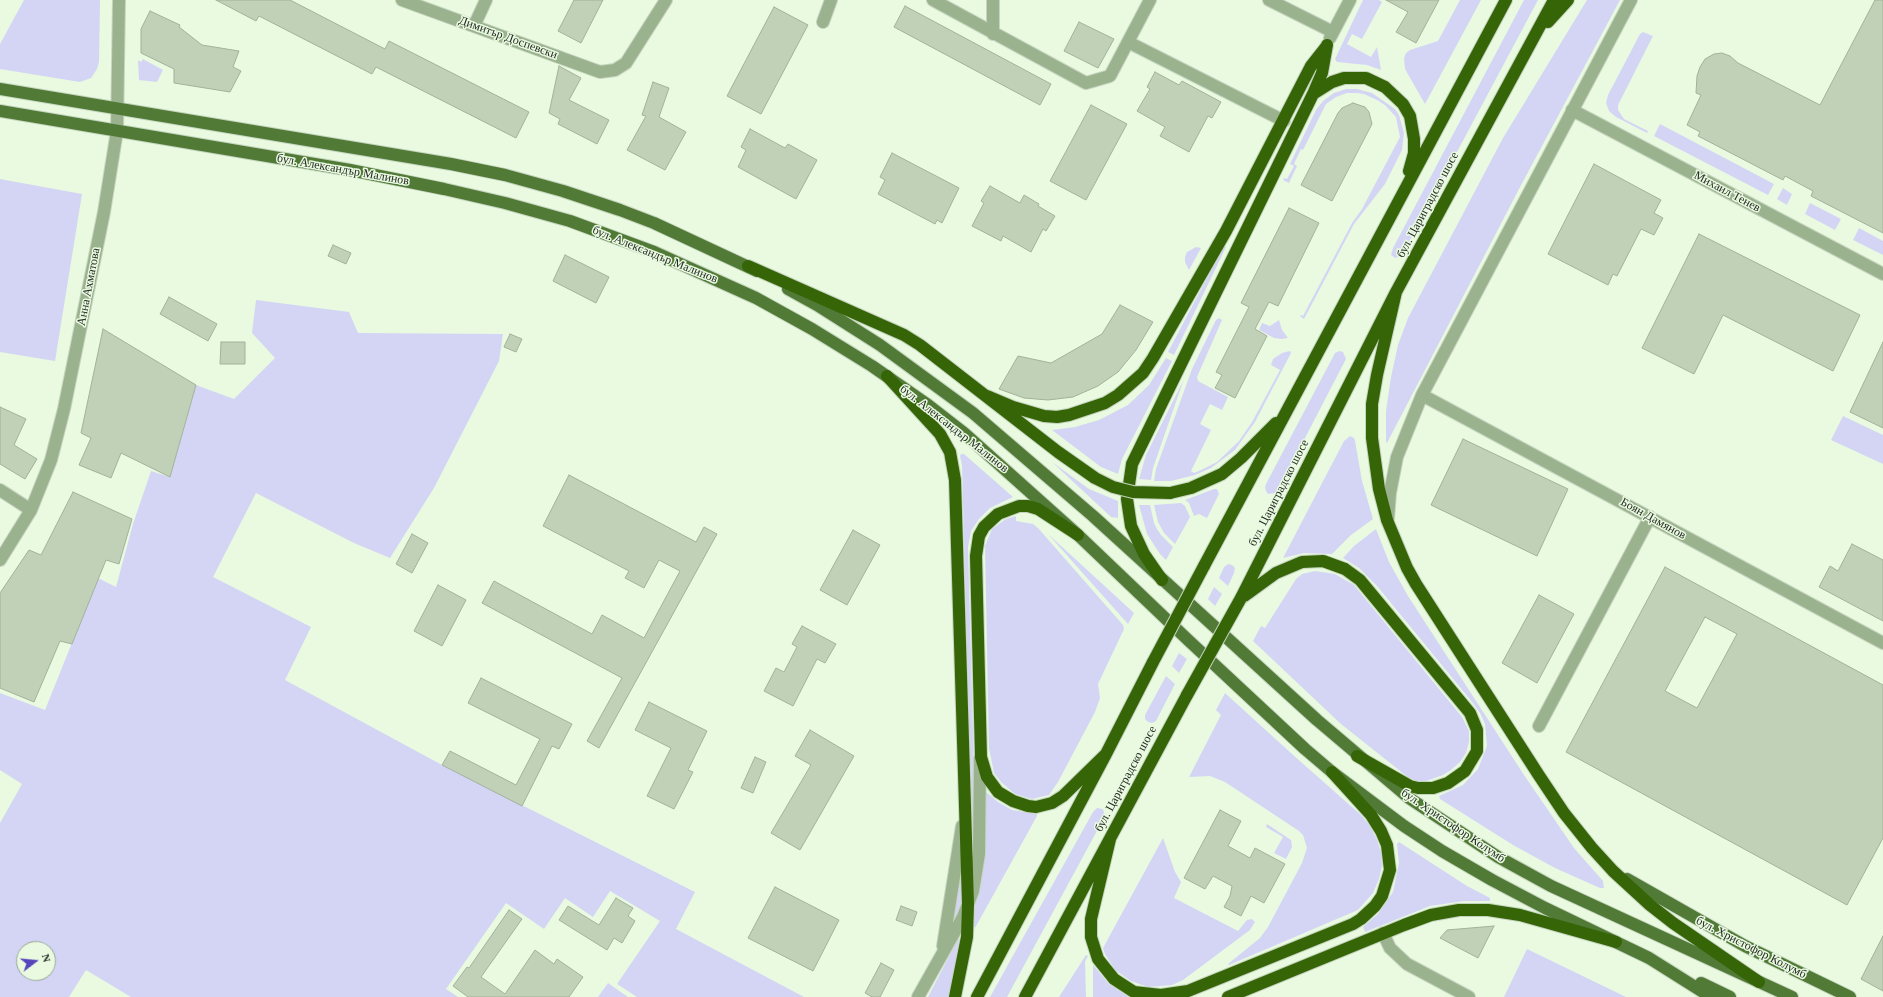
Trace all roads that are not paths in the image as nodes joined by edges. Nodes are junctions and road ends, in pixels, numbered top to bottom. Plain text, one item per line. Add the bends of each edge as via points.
1 (119, 0) edge
2 (402, 0) edge
3 (486, 0) edge
4 (666, 0) edge
5 (831, 0) edge
6 (933, 0) edge
7 (993, 0) edge
8 (1150, 0) edge
9 (1269, 0) edge
10 (1350, 0) edge
11 (1506, 0) edge
12 (1554, 0) edge
13 (1568, 0) edge
14 (1630, 0) edge
15 (823, 22) dead end
16 (474, 26) junction
17 (1334, 32) junction
18 (993, 34) junction
19 (1534, 38) junction
20 (1128, 42) junction
21 (1327, 45) junction
22 (0, 89) edge
23 (1313, 94) junction
24 (118, 109) junction
25 (1572, 110) junction
26 (0, 111) edge
27 (1284, 121) junction
28 (117, 131) junction
29 (1397, 204) junction
30 (748, 266) junction
31 (1883, 274) edge
32 (1396, 292) junction
33 (886, 376) junction
34 (1422, 395) junction
35 (987, 396) junction
36 (1286, 412) junction
37 (0, 490) edge
38 (31, 510) junction
39 (1650, 517) junction
40 (1387, 520) junction
41 (1078, 535) junction
42 (0, 560) edge
43 (1162, 580) junction
44 (1241, 598) junction
45 (1883, 643) edge
46 (1194, 646) joint
47 (1539, 726) dead end
48 (980, 744) junction
49 (1106, 754) junction
50 (1358, 756) junction
51 (1332, 772) junction
52 (966, 796) junction
53 (1110, 839) junction
54 (1613, 871) junction
55 (968, 904) junction
56 (1383, 933) junction
57 (1616, 942) junction
58 (942, 953) junction
59 (1649, 958) junction
60 (1759, 982) junction
61 (1188, 991) junction
62 (918, 997) edge
63 (955, 997) edge
64 (977, 997) edge
65 (1025, 997) edge
66 (1176, 997) edge
67 (1228, 997) edge
68 (1469, 997) edge
69 (1711, 997) edge
70 (1730, 997) edge
71 (1792, 997) edge
72 (1850, 997) edge

1 - 24 street, Анна Ахматова
2 - 16 street, Димитър Доспевски
3 - 16 street
4 - 16 street, Димитър Доспевски via 626,63 615,70 600,72
5 - 15 street
6 - 18 street
7 - 18 street
8 - 20 street
9 - 17 street
10 - 17 street
11 - 29 highway
12 - 19 highway, бул. Цариградско шосе
13 - 19 highway
14 - 25 street
17 - 21 street
18 - 20 street via 1086,83 1110,76
19 - 32 highway, бул. Цариградско шосе
20 - 27 street
21 - 23 highway via 1322,73
21 - 27 highway via 1311,66
22 - 24 main road, бул. Александър Малинов
23 - 29 highway via 1344,78 1366,78 1385,87 1403,104 1413,127 1414,153
23 - 43 highway via 1132,464 1127,499 1131,526 1144,554
24 - 28 street, Анна Ахматова
24 - 30 main road, бул. Александър Малинов via 505,175 563,190 654,223
25 - 31 street, Михаил Тенев
25 - 34 street
26 - 28 main road, бул. Александър Малинов
27 - 35 highway via 1226,231 1143,373 1105,403 1080,413 1057,417 1013,407
28 - 33 main road, бул. Александър Малинов via 350,170 505,203 570,221 654,252 735,288 812,329
28 - 38 street, Анна Ахматова via 104,212 64,409 51,460
29 - 36 highway
30 - 35 highway via 904,335
30 - 43 main road, бул. Александър Малинов via 880,345 961,404 1046,475
32 - 40 highway via 1372,404 1374,462
32 - 44 highway, бул. Цариградско шосе
33 - 41 main road, бул. Александър Малинов via 964,433
33 - 52 highway via 940,434 950,452 956,502
34 - 39 street, Боян Дамянов
34 - 40 street via 1397,457
35 - 36 highway, bridge via 1095,478 1113,487 1133,492 1170,493 1200,485 1222,474
36 - 49 highway, bridge
37 - 38 street
38 - 42 street, Анна Ахматова
39 - 45 street, Боян Дамянов
39 - 47 street
40 - 54 highway via 1416,584 1538,774 1564,814
41 - 46 main road, бул. Александър Малинов
41 - 48 highway via 1038,509 1019,506 998,514 984,527 979,536 976,556
43 - 50 main road, бул. Христофор Колумб
44 - 50 highway via 1276,573 1302,562 1323,561 1345,569 1360,580 1470,713 1477,730 1476,751 1465,771 1448,783 1433,788 1410,786
44 - 53 highway, бул. Цариградско шосе, bridge
46 - 51 main road, бул. Христофор Колумб
48 - 49 highway via 983,768 992,785 1006,797 1036,807 1052,803 1063,796
48 - 55 street via 979,854 976,878
49 - 64 highway
50 - 60 main road, бул. Христофор Колумб via 1409,798 1498,857 1551,886
51 - 57 main road, бул. Христофор Колумб via 1442,851 1499,884
51 - 61 highway via 1371,815 1387,845 1390,870 1382,896 1364,917 1353,924
52 - 55 highway
52 - 58 street
53 - 61 highway via 1091,920 1091,937 1098,959 1114,979 1134,992 1161,995
53 - 65 highway, бул. Цариградско шосе
54 - 60 highway via 1673,923
54 - 72 main road, бул. Христофор Колумб via 1745,946
55 - 58 street
55 - 63 highway via 966,944
56 - 57 highway via 1431,915 1474,909 1520,915
56 - 67 highway
56 - 68 street via 1390,948 1407,964
57 - 59 main road, бул. Христофор Колумб
58 - 62 street
59 - 69 main road, бул. Христофор Колумб
59 - 70 main road
60 - 71 main road, бул. Христофор Колумб
61 - 66 street

